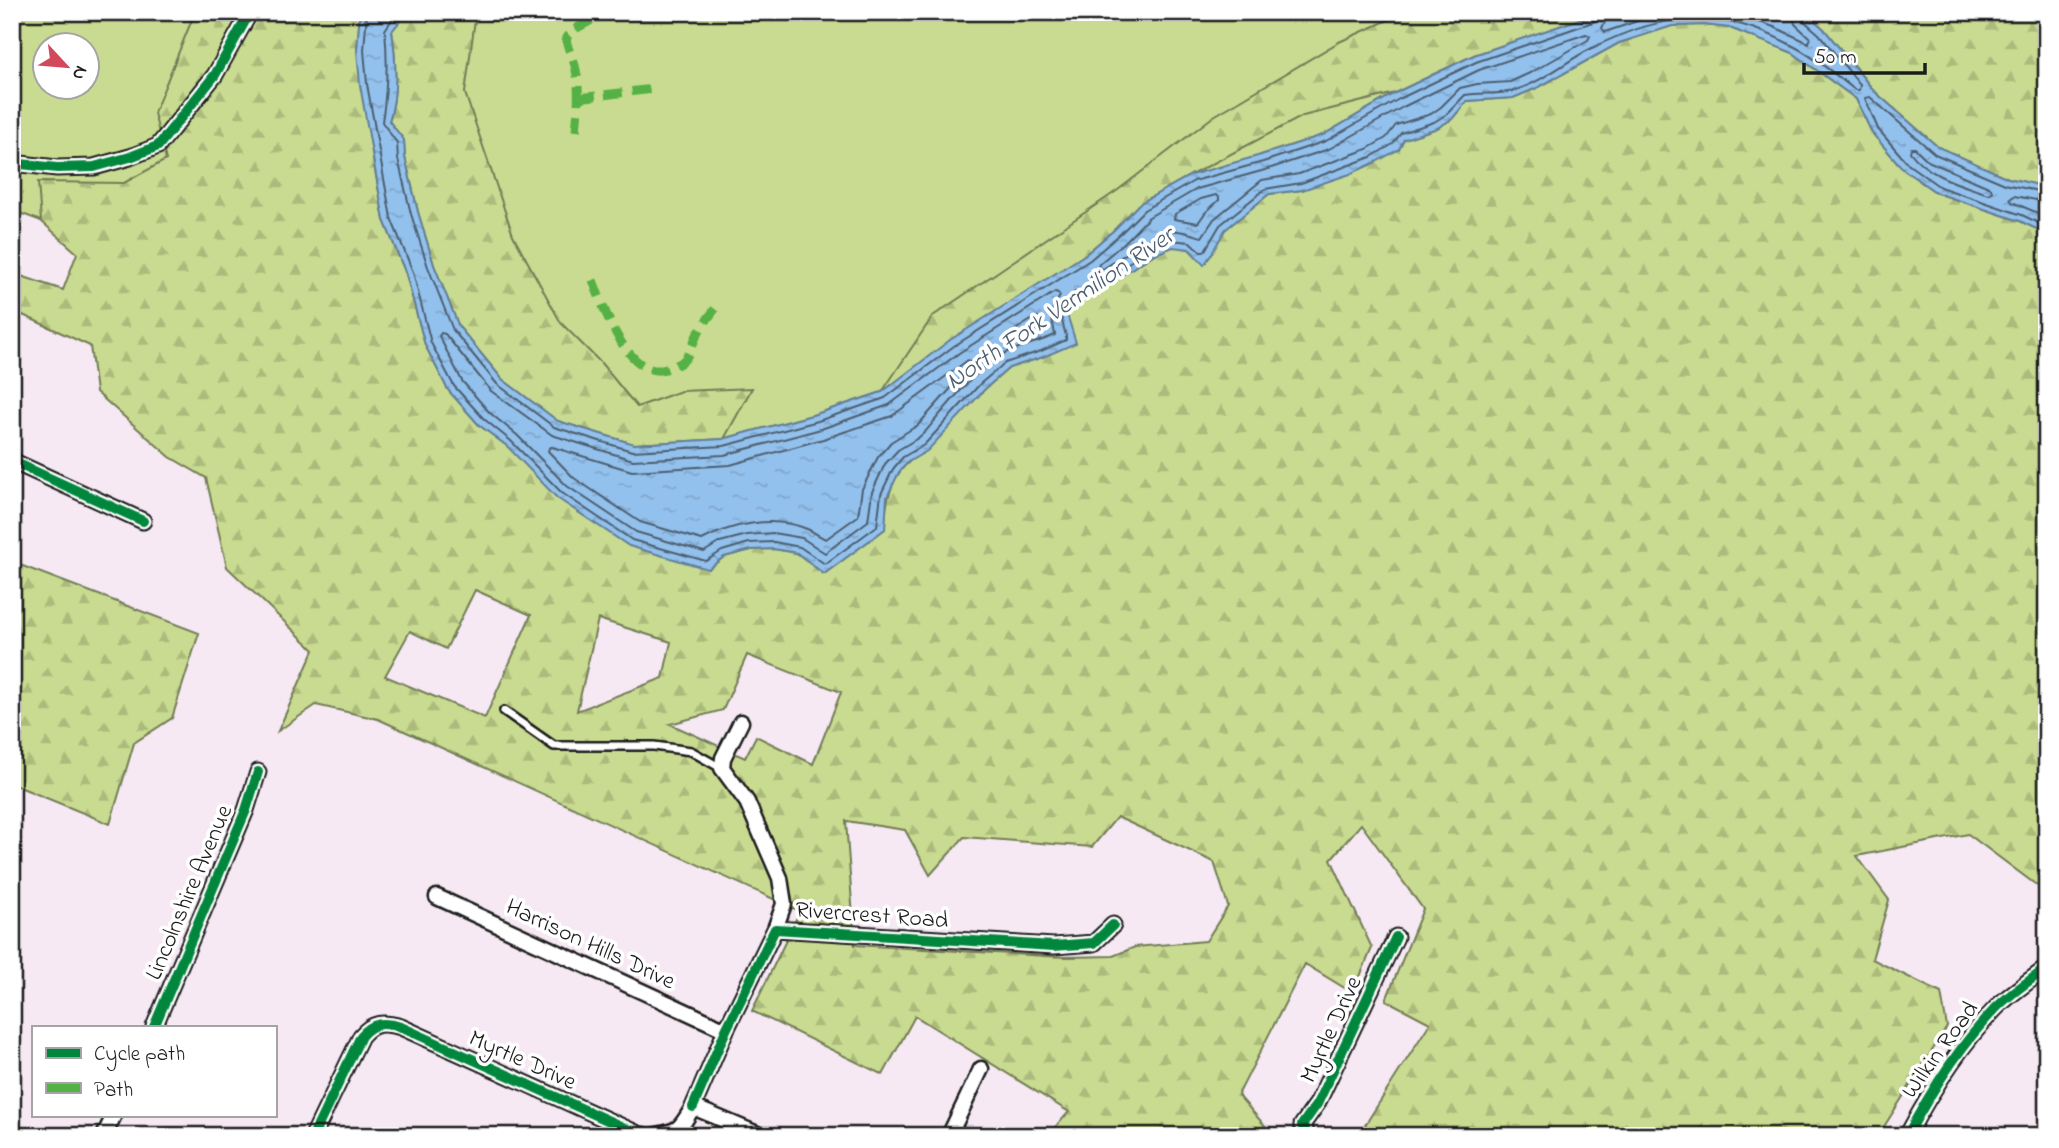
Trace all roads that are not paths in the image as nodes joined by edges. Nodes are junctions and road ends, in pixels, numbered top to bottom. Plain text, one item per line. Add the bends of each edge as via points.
1 (250, 12) edge
2 (12, 163) edge
3 (12, 461) edge
4 (143, 521) dead end
5 (504, 711) dead end
6 (741, 722) dead end
7 (722, 768) junction
8 (258, 772) dead end
9 (437, 897) dead end
10 (1112, 925) dead end
11 (775, 929) junction
12 (1396, 937) dead end
13 (2047, 968) edge
14 (154, 1026) edge
15 (726, 1030) junction
16 (981, 1069) dead end
17 (693, 1107) junction
18 (114, 1116) edge
19 (104, 1136) edge
20 (313, 1136) edge
21 (649, 1136) edge
22 (762, 1136) edge
23 (949, 1136) edge
24 (1308, 1136) edge
25 (1907, 1136) edge

1 - 2 street via 215,75 158,146 94,167
3 - 4 street
5 - 7 lane via 554,746 691,751
6 - 7 street
7 - 11 street, Rivercrest Road via 747,802 780,878 784,904
8 - 14 street, Lincolnshire Avenue
9 - 15 street, Harrison Hills Drive
10 - 11 street, Rivercrest Road via 1094,943 1054,946
11 - 15 street, Rivercrest Road
12 - 24 street, Myrtle Drive via 1317,1104 1302,1125
13 - 25 street, Wilkin Road via 1997,1007 1971,1037
15 - 17 street, Rivercrest Road
16 - 23 street
17 - 21 street, Myrtle Drive via 681,1128
17 - 22 street
18 - 19 street
20 - 21 street, Myrtle Drive via 361,1036 382,1023 401,1027

